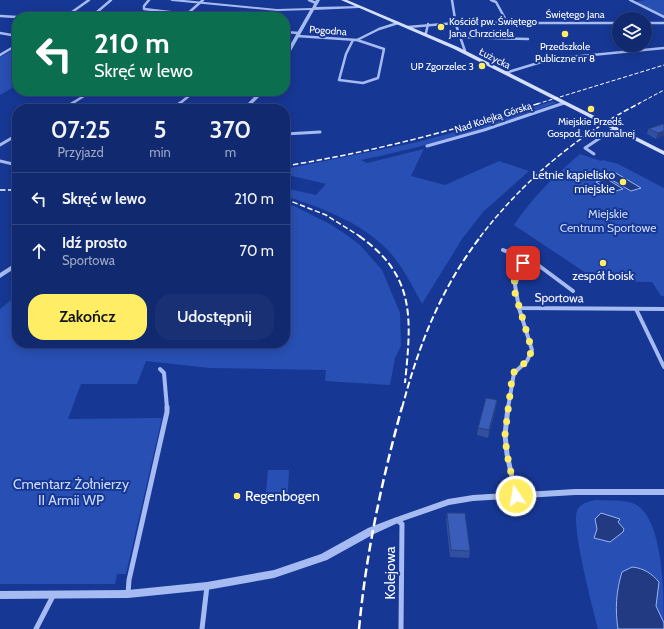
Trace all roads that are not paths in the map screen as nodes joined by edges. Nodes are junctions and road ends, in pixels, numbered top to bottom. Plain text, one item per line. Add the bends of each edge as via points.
1 (89, 0) edge
2 (111, 0) edge
3 (149, 0) edge
4 (172, 0) edge
5 (309, 0) edge
6 (343, 0) edge
7 (452, 0) edge
8 (491, 0) edge
9 (630, 0) edge
10 (318, 1) edge
11 (201, 2) edge
12 (359, 7) junction
13 (312, 9) junction
14 (72, 12) edge
15 (96, 12) dead end
16 (163, 12) edge
17 (190, 12) edge
18 (0, 16) edge
19 (12, 17) edge
20 (664, 17) edge
21 (507, 22) junction
22 (398, 23) junction
23 (456, 23) junction
24 (612, 23) edge
25 (652, 23) edge
26 (664, 23) edge
27 (428, 24) junction
28 (408, 27) junction
29 (0, 33) edge
30 (290, 33) edge
31 (298, 34) junction
32 (424, 34) junction
33 (12, 35) edge
34 (462, 37) junction
35 (528, 39) dead end
36 (353, 40) junction
37 (357, 40) junction
38 (12, 48) edge
39 (664, 48) edge
40 (290, 49) edge
41 (463, 52) junction
42 (0, 55) edge
43 (505, 73) junction
44 (85, 96) edge
45 (189, 96) edge
46 (258, 96) edge
47 (564, 103) junction
48 (71, 104) edge
49 (178, 104) edge
50 (250, 104) edge
51 (615, 128) junction
52 (320, 132) dead end
53 (290, 134) edge
54 (12, 138) edge
55 (0, 144) edge
56 (427, 146) dead end
57 (664, 152) edge
58 (594, 154) dead end
59 (0, 161) edge
60 (12, 164) edge
61 (503, 250) dead end
62 (534, 262) junction
63 (12, 268) edge
64 (0, 276) edge
65 (573, 291) dead end
66 (519, 308) junction
67 (636, 309) junction
68 (664, 309) edge
69 (664, 366) edge
70 (160, 369) dead end
71 (664, 492) edge
72 (516, 496) junction
73 (398, 520) junction
74 (207, 586) junction
75 (128, 594) junction
76 (0, 596) edge
77 (53, 596) junction
78 (36, 629) edge
79 (202, 629) edge
80 (401, 629) edge

1 - 14 street
2 - 15 street
3 - 16 street via 144,6 145,9
4 - 11 street
5 - 10 street
6 - 12 main road, Łużycka
7 - 23 street
8 - 21 street via 496,2
9 - 20 street
10 - 13 street
11 - 13 street via 269,10
11 - 17 street
12 - 13 street
12 - 22 main road, Łużycka
13 - 31 street
18 - 19 street
21 - 23 street, Świętego Jana
21 - 24 street, Świętego Jana
22 - 28 main road, Łużycka
22 - 37 street, Pogodna
23 - 27 street, Świętego Jana
23 - 34 street
25 - 26 street
27 - 28 street, Świętego Jana
27 - 32 street
28 - 32 main road, Łużycka
29 - 33 street
30 - 31 street, Pogodna
31 - 36 street, Pogodna
31 - 40 street
32 - 41 main road, Łużycka
34 - 35 street
34 - 41 street via 465,51
36 - 37 street, Pogodna
36 - 37 street, Pogodna via 339,80 363,83 378,78 384,49
38 - 42 street
39 - 43 street via 551,59
41 - 43 main road, Łużycka
43 - 47 main road, Łużycka
44 - 48 street
45 - 49 street
46 - 50 street
47 - 51 main road, Łużycka
47 - 56 street, Nad Kolejką Górską
51 - 57 main road, Łużycka
51 - 58 street via 585,148
52 - 53 street
54 - 55 street
59 - 60 street
61 - 62 street, Sportowa
62 - 65 street, Sportowa
62 - 66 street, Sportowa via 523,263 515,279 513,286
63 - 64 street
66 - 67 street, Sportowa
66 - 72 street via 532,350 527,361 514,372 512,378 505,435
67 - 68 street, Sportowa
67 - 69 street
70 - 75 street via 164,373 167,412
71 - 72 street
72 - 73 street via 448,502
73 - 74 street via 371,531 324,557 292,569
73 - 80 street, Kolejowa via 402,524
74 - 75 street
74 - 79 street
75 - 77 street
76 - 77 street
77 - 78 street

